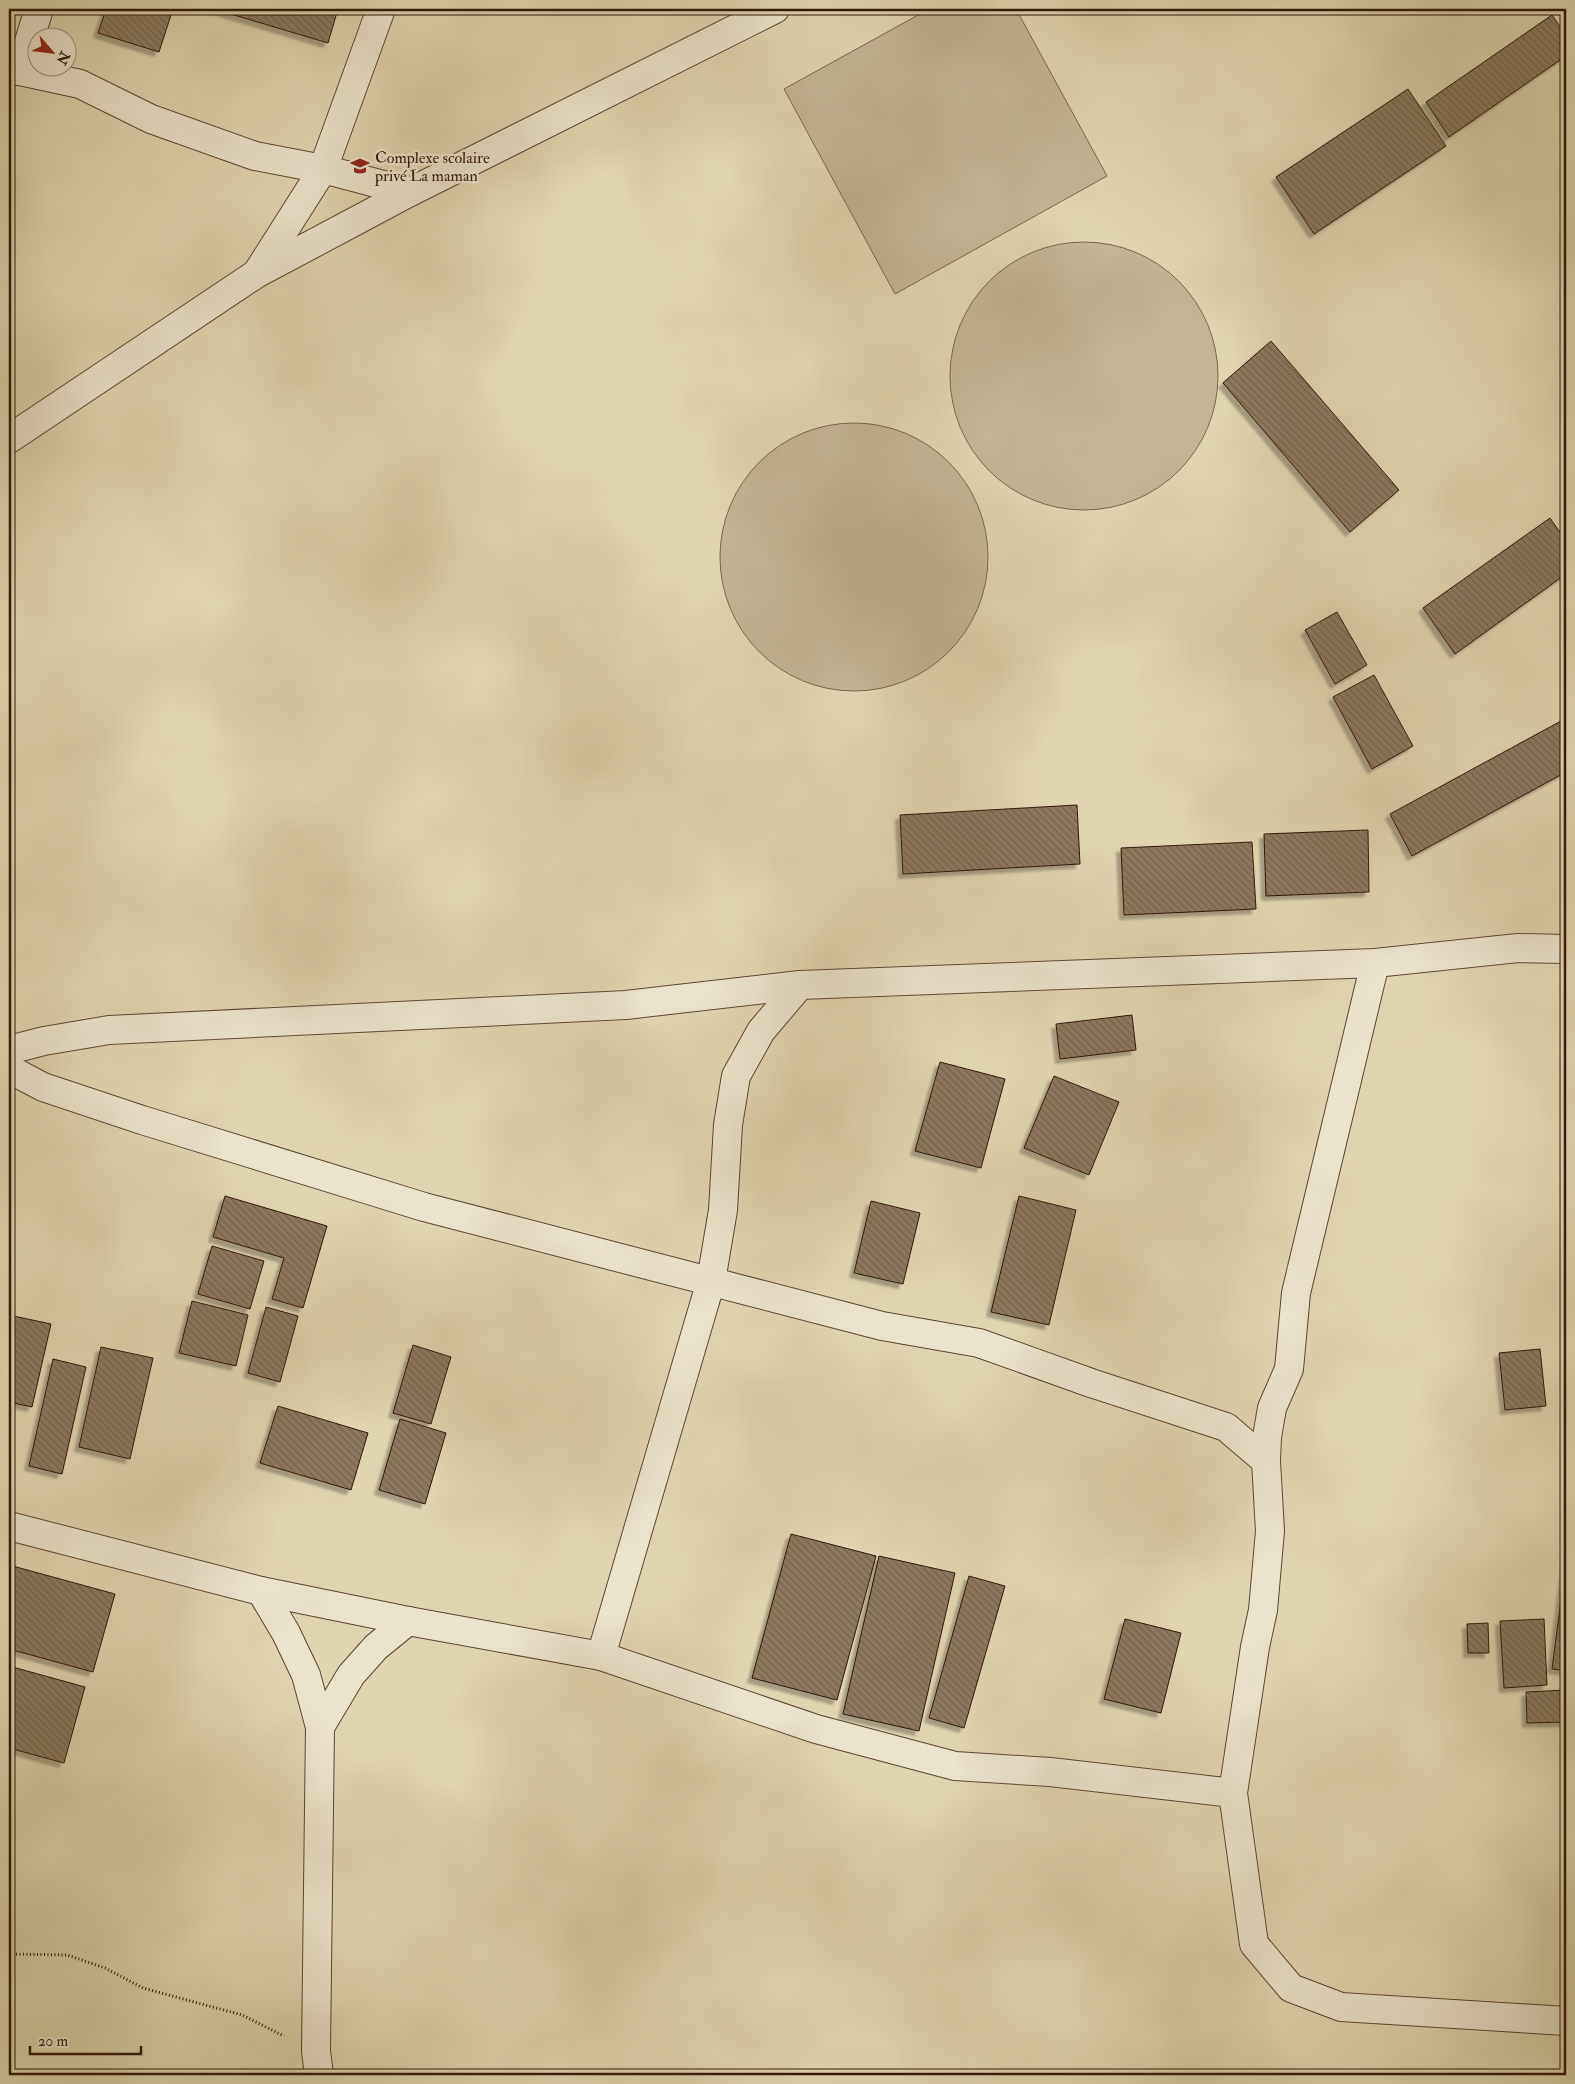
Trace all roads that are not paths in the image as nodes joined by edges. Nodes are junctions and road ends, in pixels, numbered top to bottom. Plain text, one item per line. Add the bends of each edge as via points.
1 (39, 9) edge
2 (381, 9) edge
3 (775, 9) edge
4 (14, 71) edge
5 (323, 169) junction
6 (410, 192) junction
7 (256, 274) junction
8 (9, 439) edge
9 (1566, 949) edge
10 (1374, 964) junction
11 (800, 985) junction
12 (9, 1050) edge
13 (9, 1069) edge
14 (711, 1281) junction
15 (1272, 1408) junction
16 (1226, 1427) junction
17 (1266, 1461) junction
18 (9, 1526) edge
19 (261, 1592) junction
20 (408, 1621) junction
21 (601, 1656) junction
22 (320, 1727) junction
23 (1233, 1793) junction
24 (1566, 2021) edge
25 (318, 2063) edge

1 - 4 street
2 - 5 street
3 - 6 street
4 - 5 street via 80,84 150,119 255,156
5 - 6 street
5 - 7 street
6 - 7 street
7 - 8 street
9 - 10 street via 1518,948
10 - 11 street
10 - 15 street via 1296,1293 1289,1369
11 - 12 street via 626,1004 109,1030 44,1040
11 - 14 street via 761,1031 736,1076
13 - 14 street via 43,1087 142,1120 424,1207
14 - 16 street via 882,1326 979,1343
14 - 21 street
15 - 16 street
15 - 17 street
16 - 17 street
17 - 23 street via 1270,1530 1263,1610
18 - 19 street
19 - 20 street
19 - 22 street via 306,1675
20 - 21 street
20 - 22 street via 376,1647 351,1675
21 - 23 street via 816,1729 955,1766 1050,1772
22 - 25 street
23 - 24 street via 1254,1944 1291,1988 1341,2007

